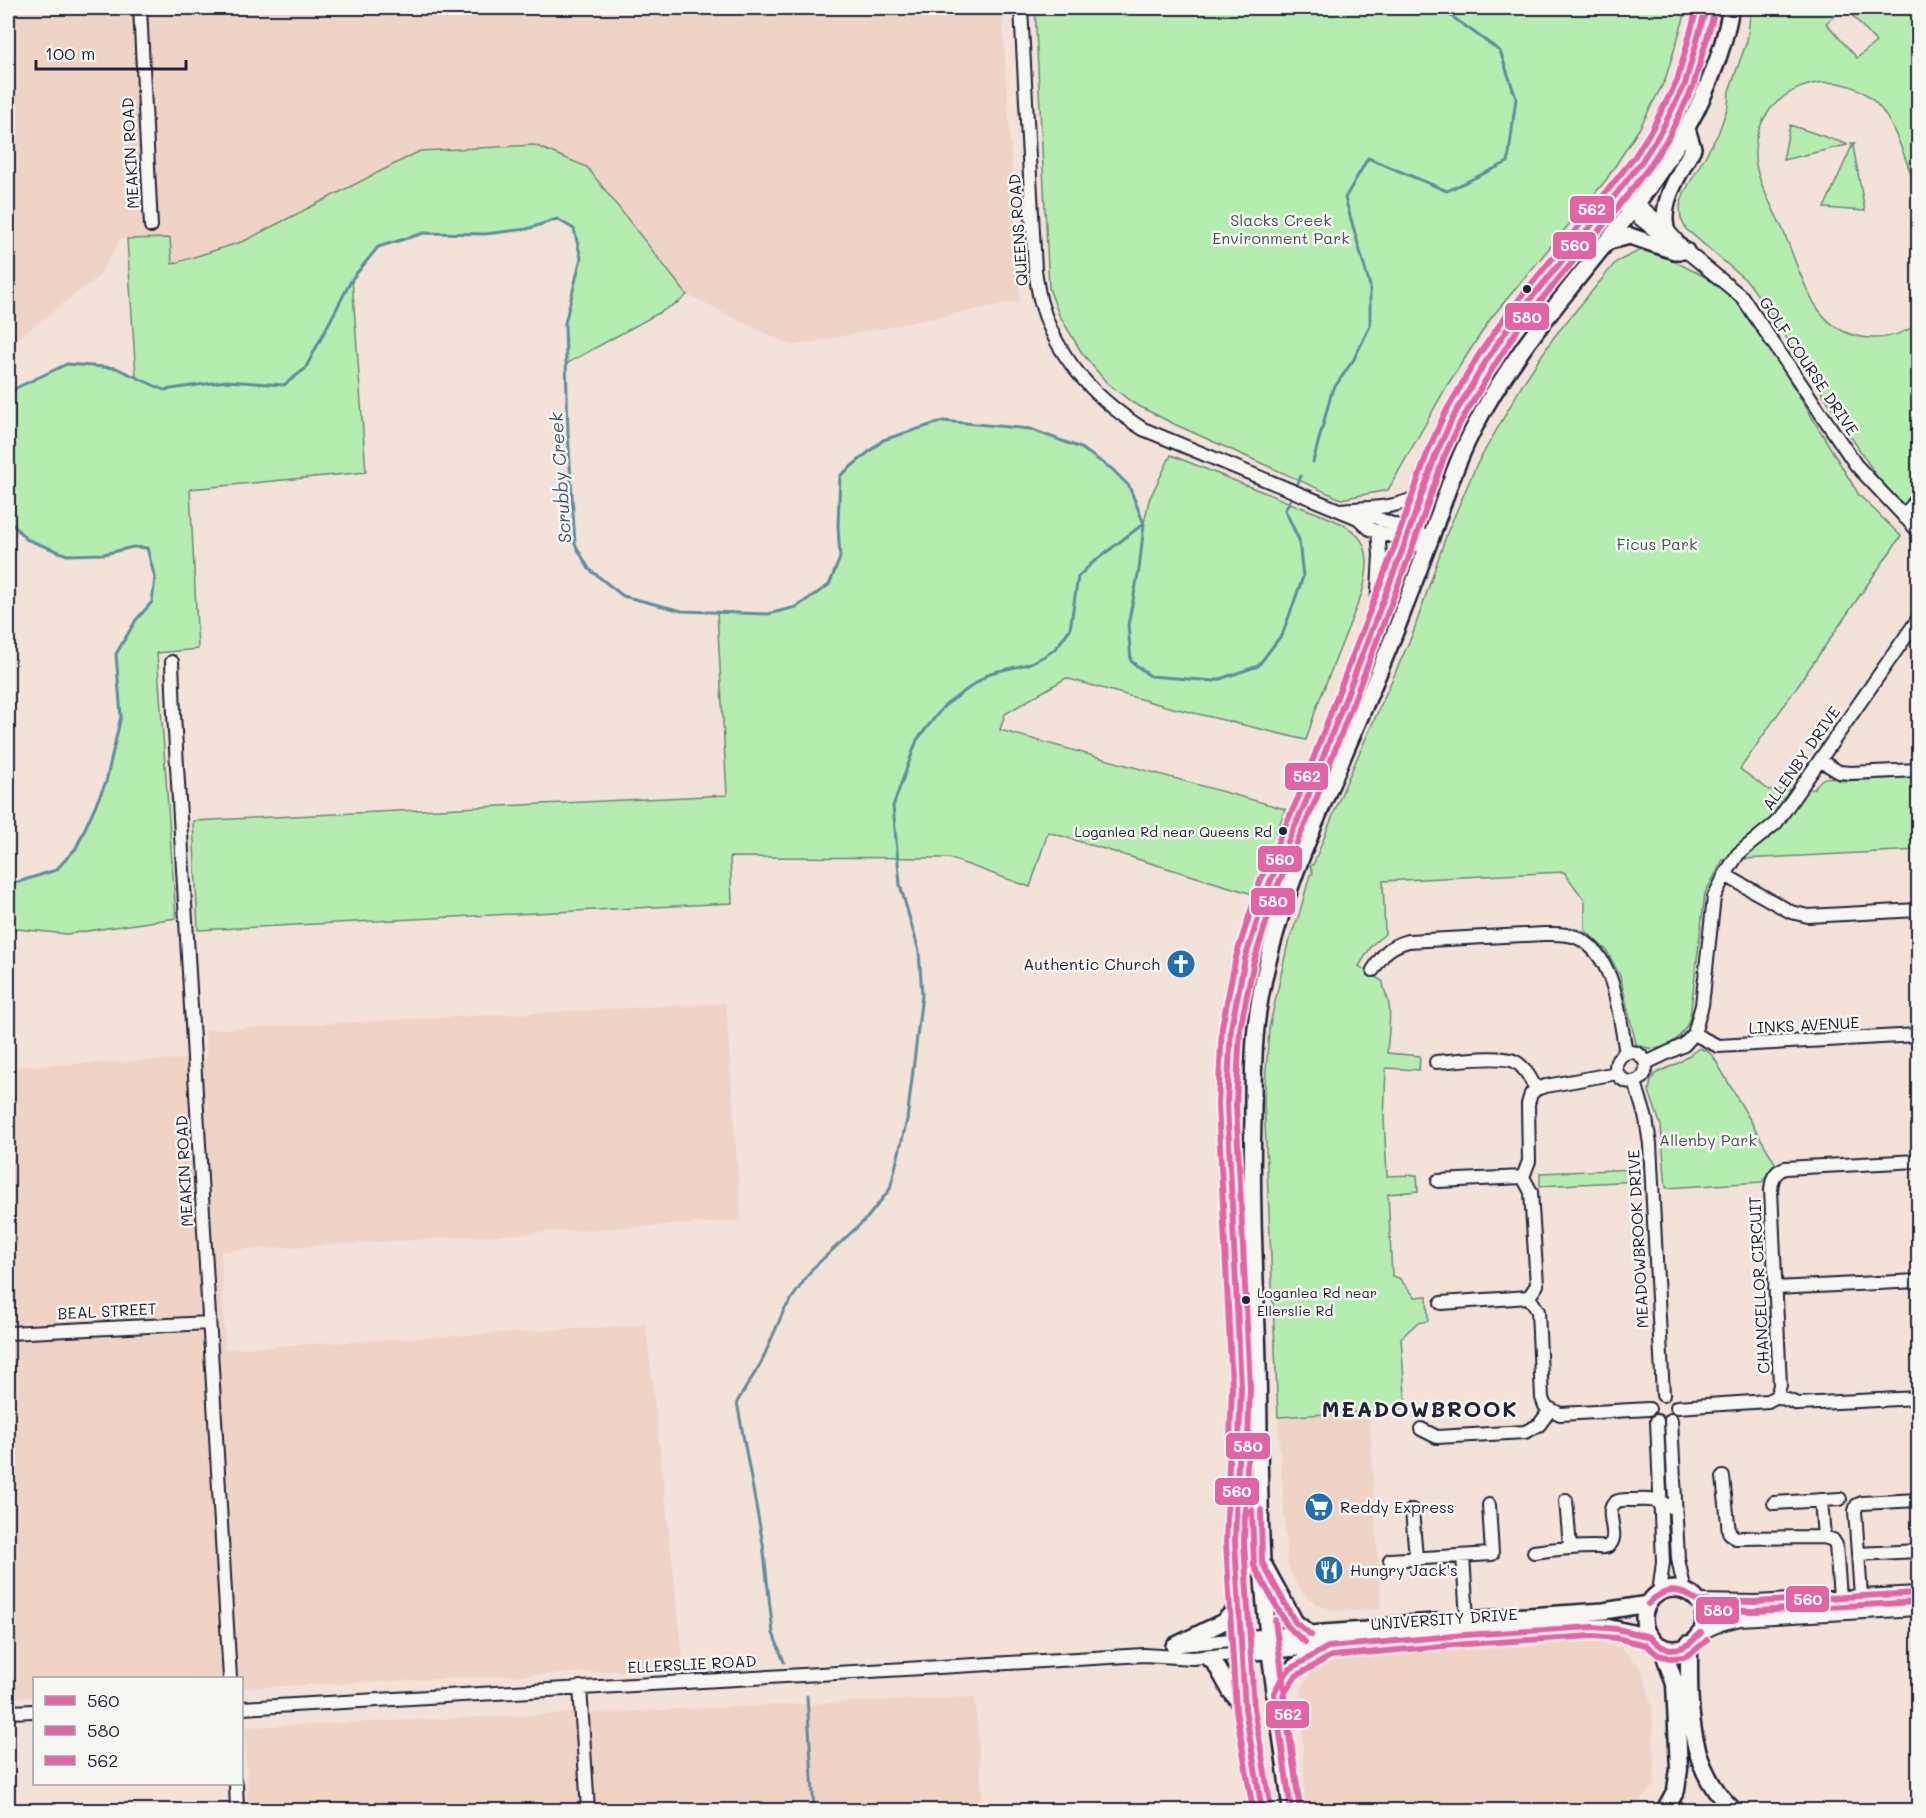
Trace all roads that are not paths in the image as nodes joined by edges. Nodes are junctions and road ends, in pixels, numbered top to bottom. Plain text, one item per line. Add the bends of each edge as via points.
1 (140, 8) edge
2 (1021, 8) edge
3 (1706, 8) edge
4 (1731, 8) edge
5 (1687, 129) junction
6 (1617, 193) junction
7 (1634, 207) junction
8 (151, 226) dead end
9 (1666, 228) junction
10 (1606, 242) junction
11 (1682, 247) junction
12 (1421, 494) junction
13 (1918, 497) edge
14 (1339, 510) junction
15 (1904, 517) junction
16 (1358, 518) junction
17 (1378, 531) junction
18 (1918, 531) edge
19 (1407, 535) junction
20 (1428, 543) junction
21 (1376, 617) junction
22 (1918, 619) edge
23 (172, 662) dead end
24 (1821, 760) junction
25 (1918, 770) edge
26 (1725, 875) junction
27 (1918, 910) edge
28 (1373, 970) dead end
29 (1694, 1034) junction
30 (1918, 1035) edge
31 (1626, 1053) junction
32 (1436, 1062) dead end
33 (1646, 1063) junction
34 (1617, 1073) junction
35 (1635, 1083) junction
36 (1536, 1089) junction
37 (1918, 1161) edge
38 (1523, 1177) junction
39 (1438, 1181) dead end
40 (1918, 1281) edge
41 (1775, 1288) junction
42 (1529, 1297) junction
43 (1442, 1302) dead end
44 (209, 1323) junction
45 (8, 1333) edge
46 (1663, 1395) junction
47 (1777, 1396) junction
48 (1918, 1398) edge
49 (1677, 1407) junction
50 (1649, 1409) junction
51 (1550, 1410) junction
52 (1671, 1420) junction
53 (1657, 1421) junction
54 (1421, 1430) dead end
55 (1723, 1477) dead end
56 (1840, 1499) dead end
57 (1566, 1500) dead end
58 (1821, 1500) junction
59 (1918, 1500) edge
60 (1661, 1501) junction
61 (1774, 1503) dead end
62 (1489, 1505) dead end
63 (1674, 1509) junction
64 (1412, 1510) dead end
65 (1824, 1537) junction
66 (1570, 1547) junction
67 (1918, 1551) edge
68 (1534, 1552) dead end
69 (1858, 1554) junction
70 (1463, 1556) junction
71 (1416, 1558) junction
72 (1390, 1560) dead end
73 (1262, 1562) junction
74 (1918, 1593) edge
75 (1691, 1596) junction
76 (1861, 1596) junction
77 (1840, 1597) junction
78 (1654, 1599) junction
79 (1238, 1607) junction
80 (1918, 1609) edge
81 (1467, 1619) junction
82 (1311, 1635) junction
83 (1695, 1639) junction
84 (1656, 1642) junction
85 (1269, 1644) junction
86 (1174, 1646) junction
87 (1240, 1646) junction
88 (1328, 1647) junction
89 (1144, 1655) junction
90 (1208, 1657) junction
91 (230, 1677) edge
92 (580, 1687) junction
93 (1274, 1693) junction
94 (243, 1708) edge
95 (1245, 1709) junction
96 (33, 1711) edge
97 (8, 1712) edge
98 (236, 1785) edge
99 (237, 1810) edge
100 (588, 1810) edge
101 (1262, 1810) edge
102 (1290, 1810) edge
103 (1665, 1810) edge
104 (1733, 1810) edge

1 - 8 street, MEAKIN ROAD
2 - 14 street, QUEENS ROAD via 1035,270 1053,336 1070,364 1116,412 1143,429
3 - 6 main road via 1695,53 1674,107
4 - 5 main road via 1706,91
5 - 7 main road
5 - 9 main road via 1693,148 1665,208
6 - 7 street, GOLF COURSE DRIVE
6 - 12 main road via 1514,319 1486,361 1452,419
7 - 9 street, GOLF COURSE DRIVE
7 - 10 main road
7 - 11 street, GOLF COURSE DRIVE via 1664,238
9 - 11 street, GOLF COURSE DRIVE
10 - 11 main road via 1630,236 1674,251
10 - 20 main road via 1508,368 1485,406 1455,470
11 - 15 street, GOLF COURSE DRIVE via 1742,297 1856,465
12 - 14 street via 1398,505
12 - 19 main road
13 - 15 street
14 - 16 street, QUEENS ROAD
15 - 18 street, GOLF COURSE DRIVE
16 - 17 street, QUEENS ROAD
16 - 19 street, QUEENS ROAD via 1374,517
17 - 19 street, QUEENS ROAD
17 - 21 street
19 - 20 street, QUEENS ROAD
19 - 21 main road
20 - 73 main road via 1298,870 1265,973 1259,1008 1254,1044 1252,1161
21 - 79 main road via 1307,799 1259,910 1232,1028 1227,1104 1241,1387 1235,1542
22 - 24 street, ALLENBY DRIVE
23 - 44 street, MEAKIN ROAD
24 - 25 street via 1839,772
24 - 26 street, ALLENBY DRIVE via 1776,823 1738,854
26 - 27 street via 1791,912 1808,916
26 - 29 street, ALLENBY DRIVE via 1714,897 1702,1005
28 - 31 street via 1393,945 1408,941 1544,934 1577,937 1592,948 1611,976
29 - 30 street, LINKS AVENUE via 1718,1046
29 - 33 street via 1684,1045
31 - 33 street via 1636,1053
31 - 34 street via 1617,1063
32 - 36 street via 1503,1058 1525,1070
33 - 35 street via 1643,1077
34 - 35 street via 1622,1080
34 - 36 street
35 - 46 street, MEADOWBROOK DRIVE via 1650,1144
36 - 38 street via 1528,1104 1529,1161
37 - 41 street, CHANCELLOR CIRCUIT via 1777,1171 1771,1190
38 - 39 street
38 - 42 street via 1531,1192 1537,1285
40 - 41 street
41 - 47 street, CHANCELLOR CIRCUIT via 1780,1385
42 - 43 street
42 - 51 street via 1538,1311 1542,1398
44 - 45 street, BEAL STREET
44 - 91 street, MEAKIN ROAD
46 - 49 street via 1673,1399
46 - 50 street via 1652,1401
47 - 48 street via 1798,1404
47 - 49 street via 1768,1401
49 - 52 street
50 - 51 street via 1560,1414
50 - 53 street
51 - 54 street via 1539,1425 1525,1432 1437,1437
52 - 53 street
52 - 63 street
53 - 60 street
55 - 65 street via 1731,1536
56 - 58 street
57 - 66 street
58 - 61 street
58 - 65 street
59 - 69 street via 1857,1505
60 - 63 street
60 - 66 street via 1615,1502 1611,1544
60 - 78 street via 1663,1562
62 - 70 street via 1492,1554
63 - 75 street via 1678,1559
64 - 71 street
65 - 77 street via 1836,1545
66 - 68 street
67 - 69 street
69 - 76 street
70 - 71 street
70 - 81 street
71 - 72 street
73 - 82 main road via 1295,1623
73 - 85 main road
74 - 76 street
75 - 77 street via 1755,1602
75 - 78 main road via 1667,1590
75 - 83 main road via 1704,1616
76 - 77 street
78 - 81 main road, UNIVERSITY DRIVE via 1614,1610
78 - 84 main road via 1644,1621
79 - 86 main road via 1223,1622
79 - 87 main road
80 - 83 street via 1740,1619 1721,1624
81 - 82 main road, UNIVERSITY DRIVE
82 - 85 main road, UNIVERSITY DRIVE
83 - 84 main road via 1681,1648
83 - 104 highway via 1693,1722 1698,1759 1713,1789
84 - 88 main road, UNIVERSITY DRIVE via 1606,1627 1578,1627
84 - 103 highway via 1675,1684 1679,1769 1676,1790
85 - 87 main road, UNIVERSITY DRIVE
85 - 88 main road, UNIVERSITY DRIVE
85 - 93 main road
86 - 87 street, ELLERSLIE ROAD
86 - 89 street, ELLERSLIE ROAD
87 - 90 street, ELLERSLIE ROAD
87 - 95 main road
88 - 93 main road via 1290,1669
89 - 90 street, ELLERSLIE ROAD
89 - 92 street, ELLERSLIE ROAD
90 - 95 main road
92 - 94 street, ELLERSLIE ROAD
92 - 100 street
93 - 102 main road
95 - 101 main road
96 - 97 street
98 - 99 street

